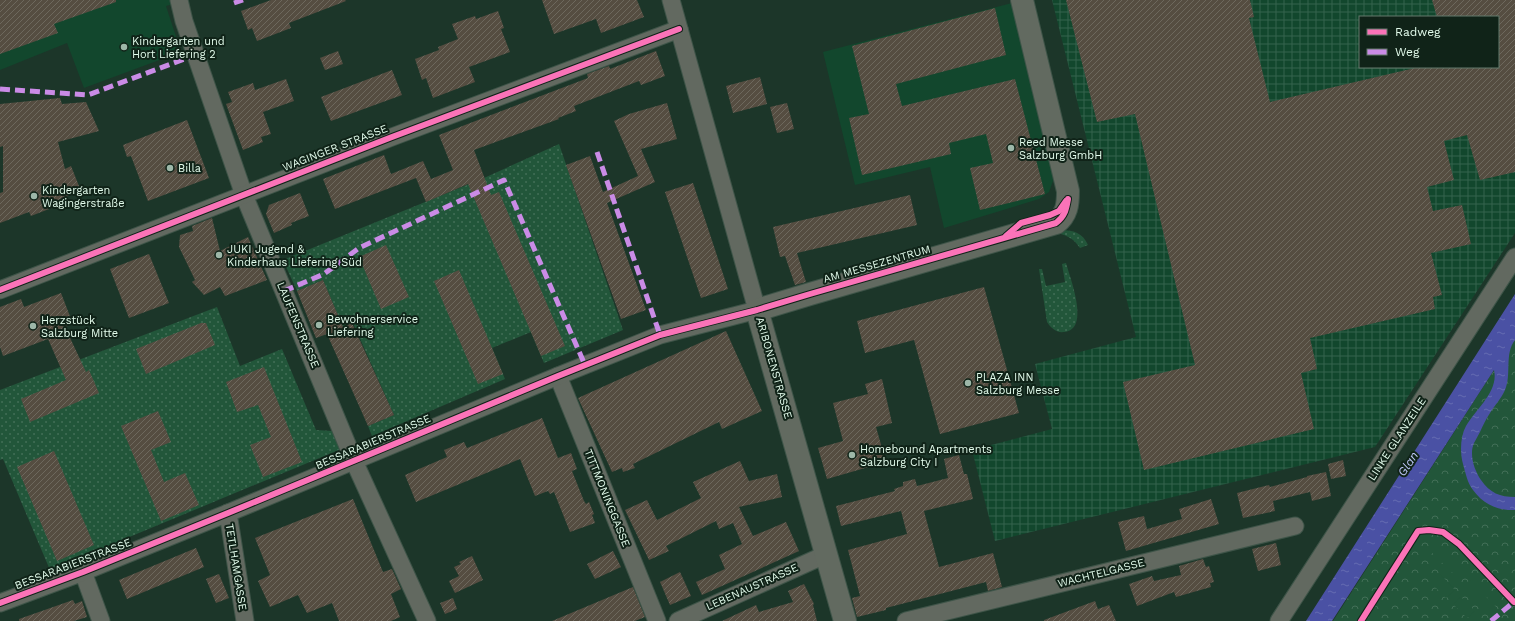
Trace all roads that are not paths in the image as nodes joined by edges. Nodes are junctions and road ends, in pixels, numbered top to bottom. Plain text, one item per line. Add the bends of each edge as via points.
1 (179, 0) edge
2 (671, 0) edge
3 (1022, 0) edge
4 (679, 28) junction
5 (244, 195) junction
6 (1515, 257) edge
7 (0, 290) edge
8 (757, 310) junction
9 (558, 376) junction
10 (354, 461) junction
11 (228, 513) junction
12 (1295, 526) dead end
13 (827, 554) junction
14 (82, 572) junction
15 (0, 603) edge
16 (101, 621) edge
17 (245, 621) edge
18 (427, 621) edge
19 (656, 621) edge
20 (678, 621) edge
21 (845, 621) edge
22 (906, 621) edge
23 (1279, 621) edge

1 - 5 street, LAUFENSTRASSE
2 - 4 street, ARIBONENSTRASSE
3 - 8 street, AM MESSEZENTRUM via 1068,192 1066,211 1062,218 1056,223 1003,239
4 - 5 street, WAGINGER STRASSE
4 - 8 street, ARIBONENSTRASSE
5 - 7 street, WAGINGER STRASSE
5 - 10 street, LAUFENSTRASSE
6 - 23 street, LINKE GLANZEILE
8 - 9 street, BESSARABIERSTRASSE via 660,335
8 - 13 street, ARIBONENSTRASSE
9 - 10 street, BESSARABIERSTRASSE
9 - 19 street, TITTMONINGGASSE
10 - 11 street, BESSARABIERSTRASSE
10 - 18 street, LAUFENSTRASSE
11 - 14 street, BESSARABIERSTRASSE
11 - 17 street, TETLHAMGASSE
12 - 22 street, WACHTELGASSE
13 - 20 street, LEBENAUSTRASSE
13 - 21 street, ARIBONENSTRASSE
14 - 15 street, BESSARABIERSTRASSE
14 - 16 street

